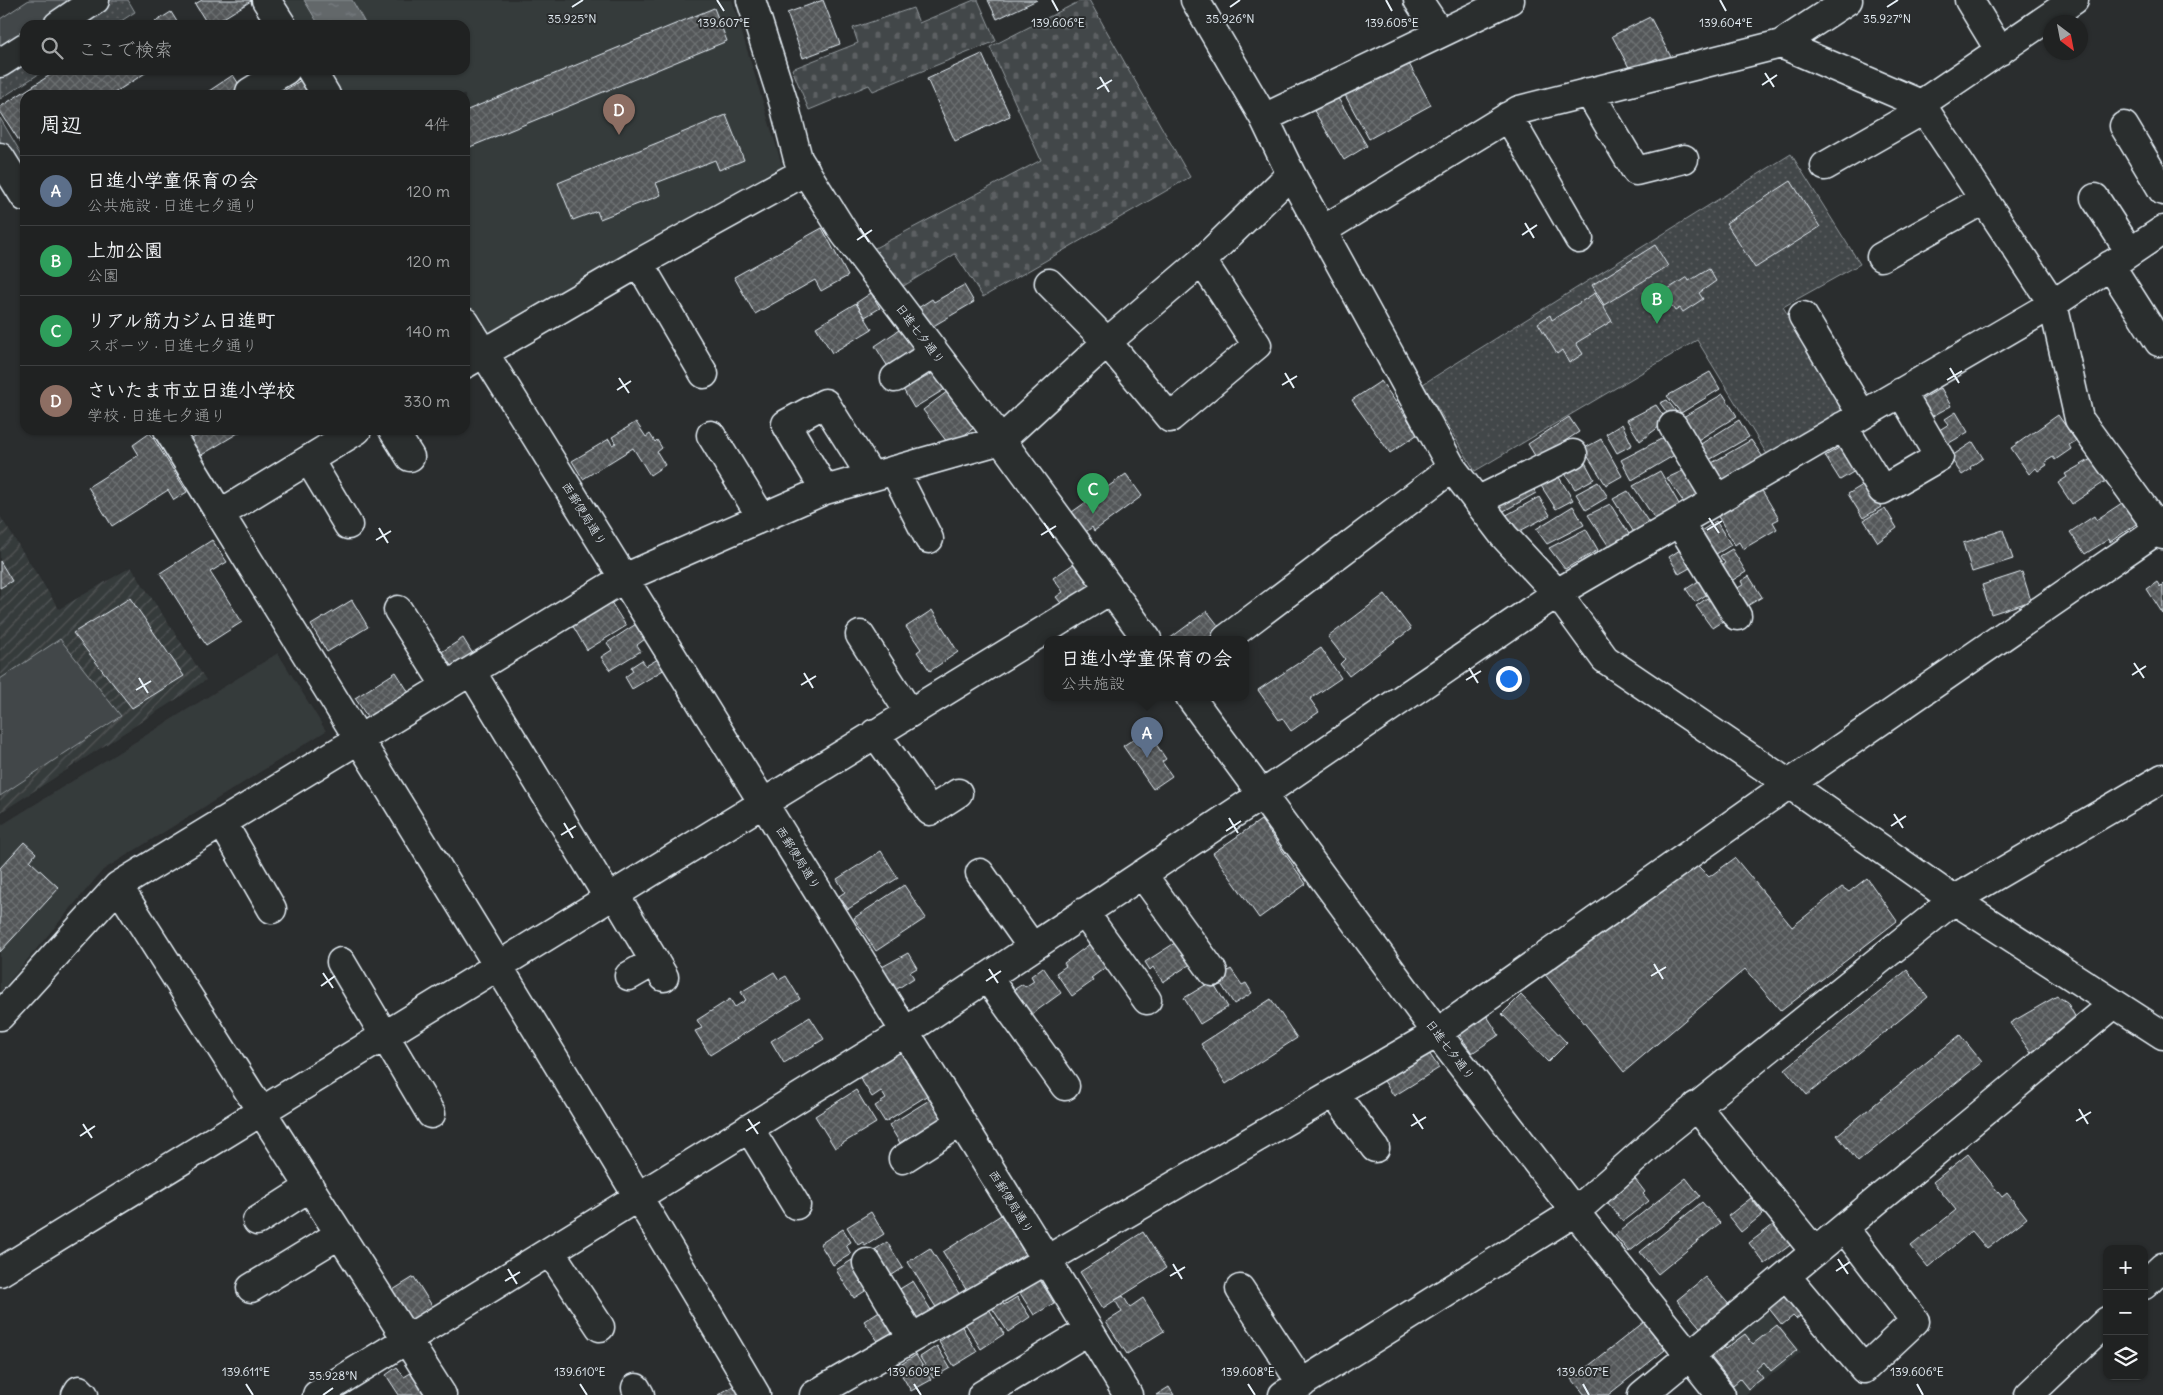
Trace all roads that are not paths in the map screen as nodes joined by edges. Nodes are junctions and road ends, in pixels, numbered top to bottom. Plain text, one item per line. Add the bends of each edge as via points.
1 (95, 0) edge
2 (266, 0) edge
3 (751, 0) edge
4 (1195, 0) edge
5 (1418, 0) edge
6 (1510, 0) edge
7 (1848, 0) edge
8 (1969, 0) edge
9 (2074, 0) edge
10 (65, 20) edge
11 (279, 20) edge
12 (1440, 33) junction
13 (1781, 44) junction
14 (20, 50) edge
15 (2000, 50) junction
16 (0, 63) edge
17 (278, 75) edge
18 (314, 75) edge
19 (253, 90) edge
20 (323, 90) edge
21 (1589, 92) junction
22 (1923, 107) junction
23 (1508, 116) junction
24 (1264, 118) junction
25 (2124, 126) dead end
26 (0, 157) edge
27 (1684, 159) dead end
28 (1825, 166) dead end
29 (806, 171) junction
30 (1292, 174) junction
31 (20, 190) edge
32 (2163, 191) edge
33 (2095, 198) dead end
34 (1983, 200) junction
35 (1323, 230) junction
36 (2163, 230) edge
37 (1579, 239) dead end
38 (1880, 257) dead end
39 (2120, 259) junction
40 (1202, 261) junction
41 (639, 263) junction
42 (1050, 283) dead end
43 (2053, 304) junction
44 (1803, 316) dead end
45 (470, 342) edge
46 (1107, 342) junction
47 (2159, 342) dead end
48 (934, 353) junction
49 (474, 358) edge
50 (704, 374) dead end
51 (895, 378) dead end
52 (1901, 392) junction
53 (1852, 421) junction
54 (1672, 426) dead end
55 (171, 435) edge
56 (349, 435) edge
57 (396, 435) edge
58 (711, 435) dead end
59 (1001, 440) junction
60 (1573, 454) dead end
61 (410, 457) dead end
62 (309, 460) junction
63 (1452, 468) junction
64 (882, 473) junction
65 (825, 490) junction
66 (1717, 499) junction
67 (1477, 501) junction
68 (220, 514) junction
69 (762, 518) junction
70 (1679, 522) junction
71 (348, 525) dead end
72 (2162, 530) edge
73 (929, 540) dead end
74 (624, 578) junction
75 (1110, 590) junction
76 (1557, 593) junction
77 (398, 610) dead end
78 (1737, 616) dead end
79 (860, 635) dead end
80 (1145, 636) edge
81 (1230, 636) edge
82 (471, 672) junction
83 (446, 686) junction
84 (1193, 701) edge
85 (909, 712) junction
86 (875, 733) junction
87 (359, 739) junction
88 (2163, 778) edge
89 (1789, 784) junction
90 (958, 793) dead end
91 (1262, 794) junction
92 (764, 803) junction
93 (222, 822) junction
94 (980, 874) dead end
95 (1142, 874) junction
96 (118, 886) junction
97 (611, 895) junction
98 (1954, 900) junction
99 (272, 909) dead end
100 (1084, 912) junction
101 (1032, 947) junction
102 (341, 962) dead end
103 (498, 964) junction
104 (1213, 972) dead end
105 (629, 976) dead end
106 (987, 977) junction
107 (1147, 1000) dead end
108 (2114, 1004) junction
109 (0, 1016) edge
110 (905, 1032) junction
111 (1437, 1033) junction
112 (385, 1035) junction
113 (2163, 1035) edge
114 (1065, 1086) dead end
115 (1334, 1092) junction
116 (1696, 1106) junction
117 (262, 1112) junction
118 (431, 1114) dead end
119 (961, 1122) junction
120 (749, 1128) junction
121 (1375, 1148) dead end
122 (904, 1159) dead end
123 (310, 1187) junction
124 (638, 1195) junction
125 (796, 1205) dead end
126 (1575, 1212) junction
127 (257, 1221) dead end
128 (1844, 1228) junction
129 (340, 1234) junction
130 (550, 1250) junction
131 (1815, 1252) junction
132 (1046, 1259) junction
133 (867, 1263) dead end
134 (0, 1272) edge
135 (1786, 1276) junction
136 (252, 1288) dead end
137 (1240, 1289) dead end
138 (2103, 1325) edge
139 (600, 1327) dead end
140 (1089, 1330) junction
141 (912, 1338) junction
142 (407, 1340) junction
143 (1690, 1356) junction
144 (842, 1388) edge
145 (1292, 1389) edge
146 (76, 1395) edge
147 (84, 1395) edge
148 (317, 1395) edge
149 (442, 1395) edge
150 (756, 1395) edge
151 (814, 1395) edge
152 (982, 1395) edge
153 (1128, 1395) edge
154 (1642, 1395) edge
155 (1721, 1395) edge
156 (2029, 1395) edge

1 - 10 street
2 - 11 street
3 - 29 street, 日進七夕通り via 798,159
4 - 24 street
5 - 12 street
6 - 12 street
7 - 13 street
8 - 15 street
9 - 15 street
12 - 24 street
13 - 21 street
13 - 22 street
14 - 16 street
15 - 22 street
17 - 19 street
18 - 20 street
21 - 23 street
21 - 27 street via 1636,172
22 - 28 street
22 - 34 street
23 - 35 street
23 - 37 street
24 - 30 street
25 - 32 street
26 - 31 street
29 - 41 street
29 - 48 street, 日進七夕通り via 845,234
30 - 35 street
30 - 40 street
33 - 39 street
34 - 38 street
34 - 43 street
35 - 63 street
36 - 39 street
39 - 43 street
39 - 47 street
40 - 46 street
40 - 46 street via 1257,345 1170,418
41 - 49 street
41 - 50 street
42 - 46 street
43 - 52 street
43 - 72 street via 2079,419
44 - 53 street
45 - 49 street, 西郵便局通り
46 - 59 street
48 - 51 street
48 - 59 street, 日進七夕通り
49 - 74 street, 西郵便局通り
52 - 53 street
52 - 53 street via 1939,457 1931,462 1882,490
53 - 66 street
54 - 66 street
55 - 68 street
56 - 62 street
57 - 61 street
58 - 69 street
59 - 64 street
59 - 75 street, 日進七夕通り
60 - 67 street
62 - 68 street
62 - 71 street
63 - 67 street
63 - 81 street
64 - 65 street
64 - 65 street via 825,403 786,424
64 - 73 street
65 - 69 street
66 - 70 street
67 - 76 street via 1504,536
68 - 87 street
69 - 74 street
70 - 76 street
70 - 78 street
72 - 89 street
74 - 82 street
74 - 92 street, 西郵便局通り
75 - 80 street, 日進七夕通り
75 - 85 street
76 - 89 street via 1605,659
76 - 91 street
77 - 83 street
79 - 85 street
82 - 83 street
82 - 97 street
83 - 87 street
84 - 91 street, 日進七夕通り
85 - 86 street
86 - 90 street via 930,811
86 - 92 street
87 - 93 street
87 - 103 street
88 - 98 street
89 - 98 street
89 - 111 street
91 - 95 street
91 - 111 street, 日進七夕通り
92 - 97 street
92 - 110 street, 西郵便局通り
93 - 96 street
93 - 99 street
94 - 101 street
95 - 100 street
95 - 104 street
96 - 109 street
96 - 117 street
97 - 103 street
97 - 105 street via 660,969
98 - 108 street
98 - 116 street
100 - 101 street
100 - 107 street
101 - 106 street
102 - 112 street
103 - 112 street
103 - 124 street
106 - 110 street
106 - 114 street
108 - 113 street
108 - 128 street
110 - 119 street, 西郵便局通り
110 - 120 street
111 - 115 street
111 - 126 street, 日進七夕通り
112 - 117 street
112 - 118 street
115 - 121 street
115 - 132 street
116 - 126 street
116 - 131 street
117 - 123 street
117 - 134 street
119 - 122 street
119 - 132 street, 西郵便局通り
120 - 124 street
120 - 125 street
123 - 127 street
123 - 129 street
124 - 130 street
124 - 150 street
126 - 143 street, 日進七夕通り
126 - 145 street
128 - 131 street
128 - 135 street via 1915,1320 1864,1369
129 - 136 street
129 - 142 street
130 - 139 street
130 - 142 street
131 - 135 street
132 - 140 street, 西郵便局通り
132 - 141 street
133 - 141 street
135 - 143 street
137 - 145 street
138 - 156 street
140 - 152 street
140 - 153 street, 西郵便局通り
141 - 144 street
142 - 148 street
142 - 149 street
143 - 154 street
143 - 155 street, 日進七夕通り
144 - 151 street
146 - 147 street via 79,1390

